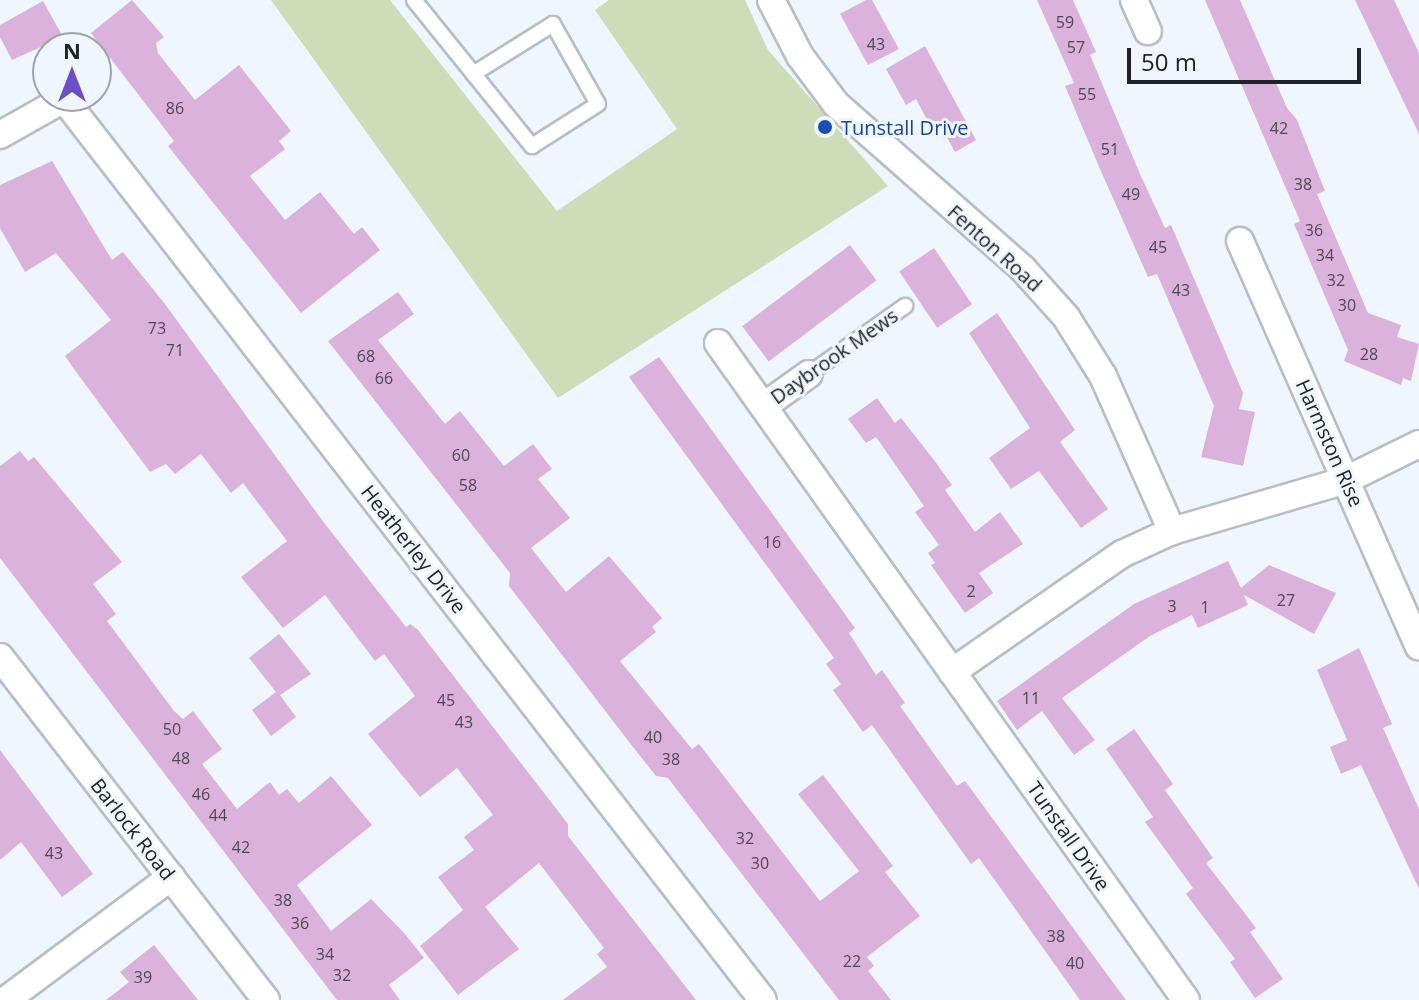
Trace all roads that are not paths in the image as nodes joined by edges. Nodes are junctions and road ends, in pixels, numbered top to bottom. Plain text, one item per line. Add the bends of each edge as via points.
1 (414, 0) edge
2 (771, 0) edge
3 (1134, 0) edge
4 (1148, 31) dead end
5 (473, 74) junction
6 (0, 135) edge
7 (1240, 241) dead end
8 (905, 306) dead end
9 (718, 343) dead end
10 (809, 374) joint
11 (764, 406) junction
12 (790, 444) joint
13 (1419, 444) edge
14 (1346, 480) junction
15 (1172, 531) junction
16 (1419, 646) edge
17 (0, 657) edge
18 (952, 672) junction
19 (171, 877) junction
20 (6, 1000) edge
21 (266, 1000) edge
22 (763, 1000) edge
23 (1186, 1000) edge

1 - 5 lane
2 - 15 street, Fenton Road via 800,56 836,104 1023,269 1066,317 1103,376
3 - 4 street
5 - 5 lane via 553,24 598,104 532,146
6 - 22 street, Heatherley Drive via 64,99
7 - 14 street, Harmston Rise
8 - 10 lane, Daybrook Mews
9 - 11 street, Daybrook Mews
10 - 11 street, Daybrook Mews
11 - 12 street, Daybrook Mews
12 - 18 street, Tunstall Drive via 848,503
13 - 14 street
14 - 15 street
14 - 16 street, Harmston Rise
15 - 18 street via 1122,554
17 - 19 street, Barlock Road
18 - 23 street, Tunstall Drive
19 - 20 street
19 - 21 street, Barlock Road

